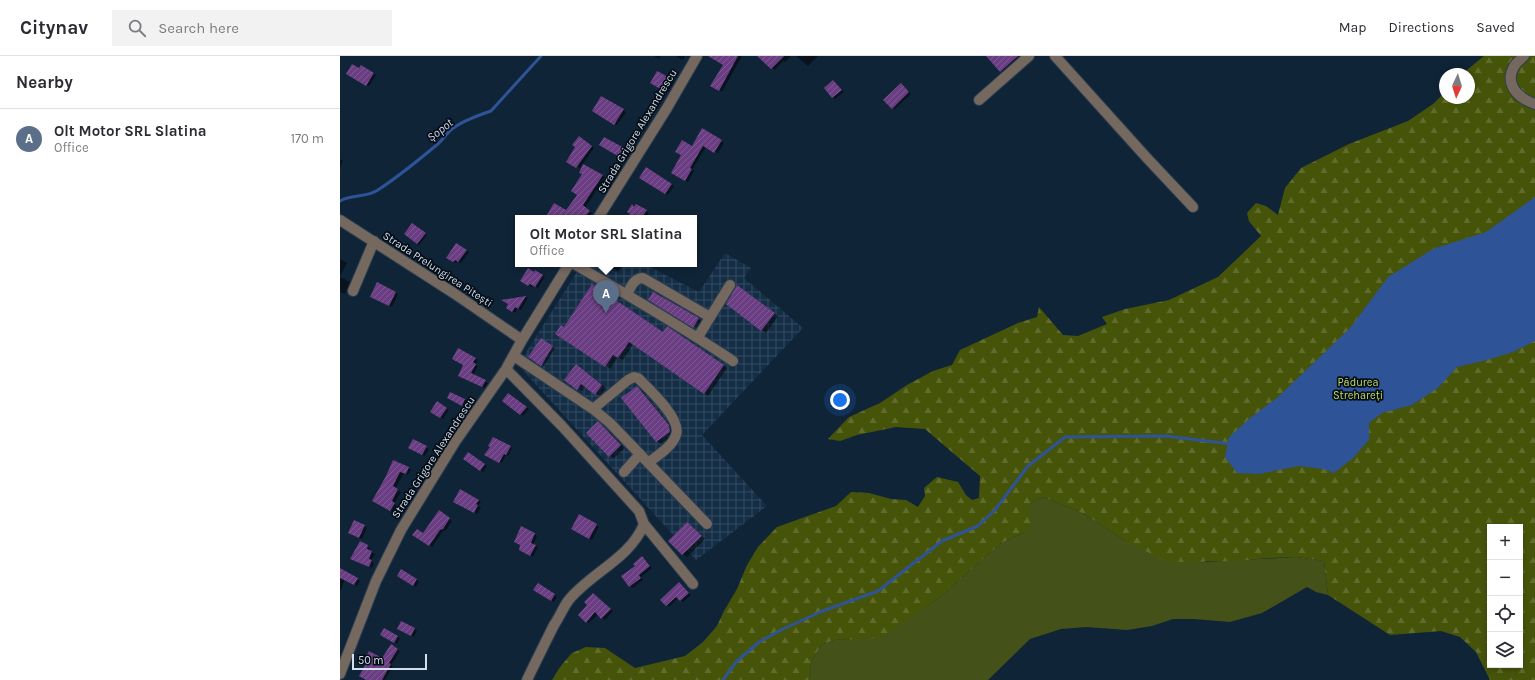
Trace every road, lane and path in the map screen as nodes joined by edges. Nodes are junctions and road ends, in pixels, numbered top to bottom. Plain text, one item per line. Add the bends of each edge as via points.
1 (697, 56) edge
2 (1029, 56) edge
3 (1055, 56) edge
4 (1524, 56) edge
5 (979, 100) dead end
6 (1535, 104) edge
7 (1193, 207) dead end
8 (600, 215) edge
9 (340, 220) edge
10 (374, 241) junction
11 (567, 267) edge
12 (579, 267) edge
13 (730, 285) dead end
14 (353, 291) dead end
15 (627, 294) junction
16 (710, 317) junction
17 (698, 337) junction
18 (522, 340) junction
19 (514, 356) junction
20 (733, 361) dead end
21 (506, 369) junction
22 (593, 409) junction
23 (640, 454) junction
24 (648, 462) junction
25 (624, 472) dead end
26 (644, 524) junction
27 (707, 524) dead end
28 (693, 584) dead end
29 (340, 674) edge
30 (527, 680) edge

1 - 8 street, Strada Grigore Alexandrescu
2 - 5 street
3 - 7 street
4 - 6 street via 1515,66 1512,83 1520,97
9 - 10 street, Strada Prelungirea Pitești
10 - 14 street
10 - 18 street, Strada Prelungirea Pitești
11 - 18 street, Strada Grigore Alexandrescu
12 - 15 street
13 - 16 street
15 - 16 street via 638,278 643,278
15 - 17 street
16 - 17 street
17 - 20 street
18 - 19 street, Strada Grigore Alexandrescu
19 - 21 street, Strada Grigore Alexandrescu
19 - 22 street
21 - 26 street via 562,426 638,511
21 - 29 street, Strada Grigore Alexandrescu via 455,442 401,530 376,581
22 - 23 street
22 - 24 street via 628,380 638,378 664,404 676,426 676,436 664,450
23 - 24 street
23 - 25 street
24 - 27 street
26 - 28 street
26 - 30 street via 640,534 618,558 591,579 568,602

